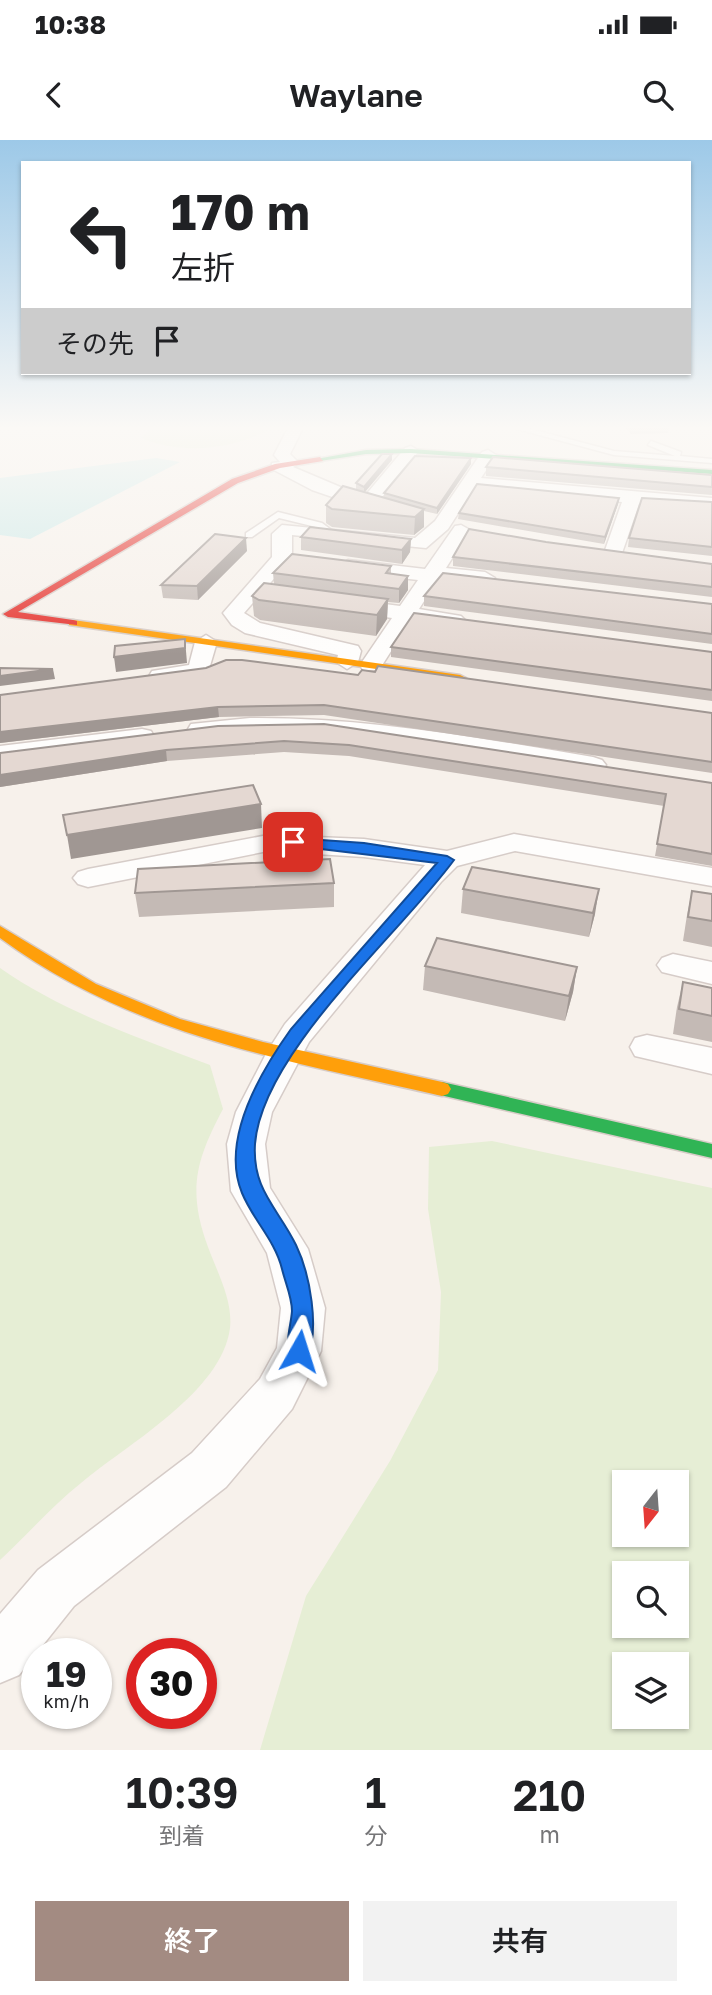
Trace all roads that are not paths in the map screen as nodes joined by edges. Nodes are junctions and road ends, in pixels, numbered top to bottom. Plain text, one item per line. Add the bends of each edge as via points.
1 (194, 503) edge
2 (461, 503) edge
3 (630, 503) edge
4 (367, 504) edge
5 (398, 514) edge
6 (421, 520) edge
7 (451, 528) junction
8 (329, 532) junction
9 (283, 533) junction
10 (484, 535) edge
11 (638, 556) edge
12 (322, 563) edge
13 (431, 574) junction
14 (499, 580) edge
15 (250, 592) junction
16 (276, 596) edge
17 (328, 603) edge
18 (405, 613) junction
19 (3, 615) edge
20 (472, 622) edge
21 (206, 642) junction
22 (347, 662) junction
23 (371, 665) junction
24 (132, 679) edge
25 (480, 681) edge
26 (0, 754) edge
27 (616, 769) edge
28 (447, 860) junction
29 (712, 877) edge
30 (88, 878) dead end
31 (0, 931) edge
32 (673, 965) dead end
33 (712, 973) edge
34 (647, 1047) dead end
35 (284, 1052) junction
36 (712, 1061) edge
37 (712, 1151) edge
38 (0, 1656) edge

1 - 19 street
2 - 7 street
3 - 11 street via 606,552
4 - 5 street
6 - 7 street
7 - 8 street via 419,544
7 - 10 street
7 - 13 street
8 - 9 street via 288,529
8 - 9 lane via 278,515 252,532
9 - 15 street via 288,558
12 - 13 street
13 - 14 street
13 - 18 street
15 - 16 street
15 - 22 street via 233,613 239,621 350,651
17 - 18 street
18 - 20 street
18 - 23 street
19 - 21 street
21 - 22 street
21 - 24 street via 199,671
22 - 23 street
23 - 25 street
26 - 27 street via 256,724 339,725
28 - 29 street via 514,842
28 - 30 street via 364,848 268,843
28 - 35 street
31 - 35 street via 53,968 124,1003 186,1026
32 - 33 street
34 - 36 street
35 - 37 street
35 - 38 street via 254,1112 246,1144 251,1191 288,1249 303,1308 299,1351 276,1394 209,1470 56,1588

